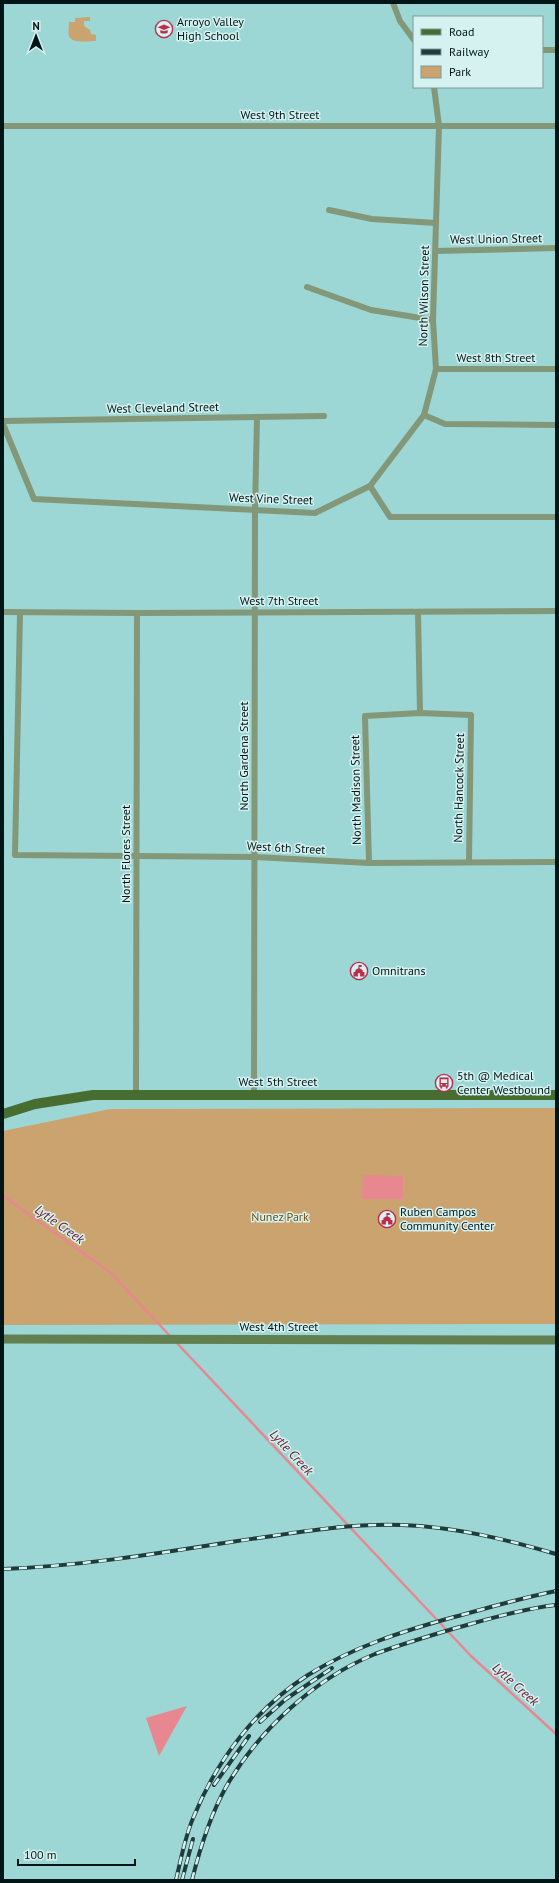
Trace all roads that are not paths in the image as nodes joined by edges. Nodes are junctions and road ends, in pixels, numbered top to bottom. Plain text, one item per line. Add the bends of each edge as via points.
1 (393, 3) edge
2 (413, 39) edge
3 (543, 50) edge
4 (556, 50) edge
5 (434, 88) edge
6 (3, 126) edge
7 (439, 126) junction
8 (556, 126) edge
9 (329, 210) dead end
10 (436, 223) junction
11 (556, 248) edge
12 (436, 251) junction
13 (307, 287) dead end
14 (433, 320) junction
15 (436, 369) junction
16 (556, 369) edge
17 (424, 415) junction
18 (324, 416) dead end
19 (257, 417) junction
20 (3, 423) edge
21 (556, 424) edge
22 (370, 486) junction
23 (255, 511) junction
24 (556, 517) edge
25 (556, 611) edge
26 (3, 612) edge
27 (255, 612) junction
28 (418, 612) junction
29 (20, 613) junction
30 (136, 613) junction
31 (420, 713) junction
32 (137, 856) junction
33 (255, 856) junction
34 (469, 862) junction
35 (556, 862) edge
36 (369, 863) junction
37 (136, 1094) junction
38 (254, 1095) junction
39 (556, 1095) edge
40 (3, 1114) edge
41 (3, 1339) edge
42 (556, 1340) edge

1 - 2 street via 400,21
3 - 4 street
5 - 7 street, North Wilson Street
6 - 7 street, West 9th Street
7 - 8 street, West 9th Street
7 - 10 street, North Wilson Street
9 - 10 street, West Union Street via 372,219
10 - 12 street, North Wilson Street
11 - 12 street, West Union Street
12 - 14 street, North Wilson Street
13 - 14 street via 372,310
14 - 15 street, North Wilson Street
15 - 16 street, West 8th Street
15 - 17 street, North Wilson Street
17 - 21 street via 444,424
17 - 22 street, North Wilson Street
18 - 19 street, West Cleveland Street
19 - 20 street, West Cleveland Street
19 - 23 street, North Gardena Street
20 - 23 street, West Vine Street via 34,499
22 - 23 street, West Vine Street via 315,513
22 - 24 street via 390,517
23 - 27 street, North Gardena Street
25 - 28 street, West 7th Street
26 - 29 street, West 7th Street
27 - 28 street, West 7th Street
27 - 30 street, West 7th Street
27 - 33 street, North Gardena Street
28 - 31 street
29 - 30 street, West 7th Street
29 - 32 street, West 6th Street via 15,855
30 - 32 street, North Flores Street
31 - 34 street, North Hancock Street via 471,715
31 - 36 street, North Madison Street via 365,716
32 - 33 street, West 6th Street
32 - 37 street, North Flores Street
33 - 36 street, West 6th Street
33 - 38 street, North Gardena Street
34 - 35 street, West 6th Street
34 - 36 street, West 6th Street
37 - 38 main road, West 5th Street
37 - 40 main road, West 5th Street via 63,1099
38 - 39 main road, West 5th Street
41 - 42 street, West 4th Street

